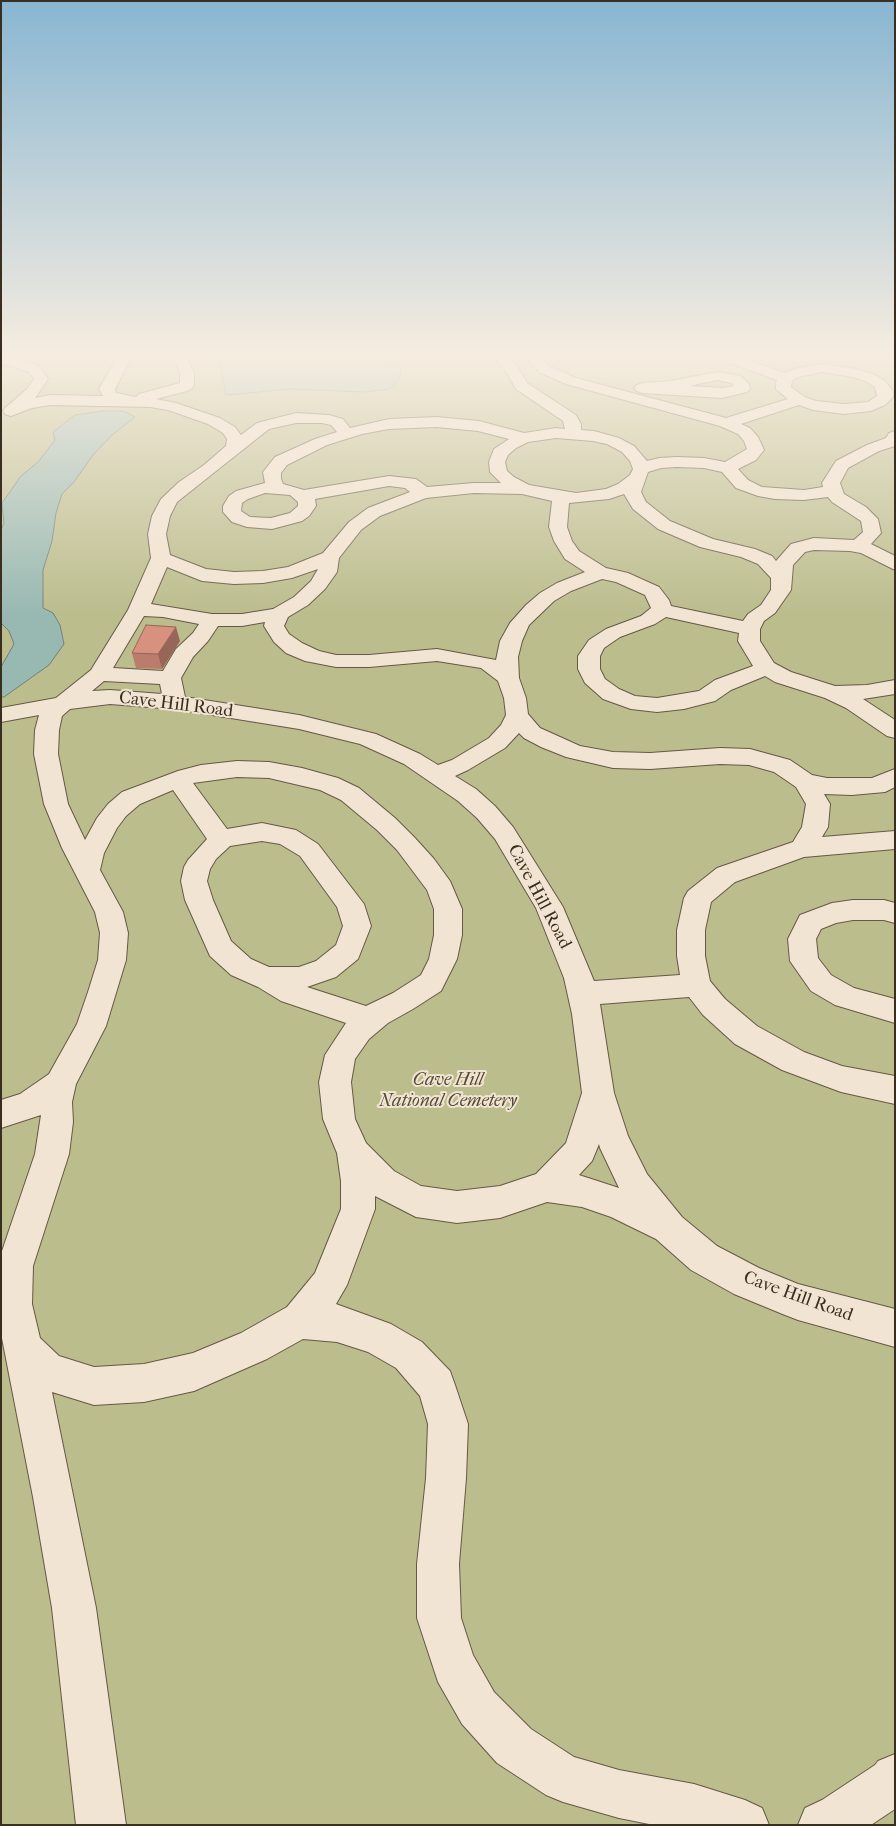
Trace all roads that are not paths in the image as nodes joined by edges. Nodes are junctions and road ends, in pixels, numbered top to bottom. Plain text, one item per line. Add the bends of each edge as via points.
1 (235, 443) edge
2 (240, 443) edge
3 (314, 443) edge
4 (514, 443) edge
5 (618, 443) edge
6 (753, 443) edge
7 (878, 443) edge
8 (234, 448) junction
9 (729, 468) junction
10 (638, 475) junction
11 (277, 488) junction
12 (523, 489) junction
13 (833, 491) junction
14 (423, 493) junction
15 (302, 495) junction
16 (591, 497) junction
17 (561, 498) junction
18 (639, 505) junction
19 (858, 547) junction
20 (330, 557) junction
21 (160, 558) junction
22 (895, 564) edge
23 (600, 574) junction
24 (781, 578) junction
25 (138, 610) junction
26 (662, 610) junction
27 (279, 614) junction
28 (212, 620) junction
29 (750, 629) junction
30 (766, 668) junction
31 (99, 674) junction
32 (508, 678) junction
33 (895, 687) edge
34 (172, 690) junction
35 (833, 693) junction
36 (61, 704) junction
37 (1, 715) edge
38 (517, 715) junction
39 (895, 731) edge
40 (436, 774) junction
41 (895, 777) edge
42 (178, 779) junction
43 (805, 782) junction
44 (222, 840) junction
45 (895, 840) edge
46 (802, 848) junction
47 (87, 869) junction
48 (895, 912) edge
49 (266, 978) junction
50 (696, 985) junction
51 (582, 994) junction
52 (895, 1010) edge
53 (370, 1019) junction
54 (60, 1083) junction
55 (895, 1090) edge
56 (598, 1093) junction
57 (1, 1114) edge
58 (354, 1154) junction
59 (547, 1186) junction
60 (670, 1229) junction
61 (300, 1320) junction
62 (895, 1328) edge
63 (23, 1348) junction
64 (895, 1778) edge
65 (101, 1825) edge
66 (745, 1825) edge
67 (822, 1825) edge

1 - 8 street
2 - 8 street
3 - 11 street via 281,461 272,472
4 - 12 street via 500,453 497,462 499,472
5 - 10 street via 638,459
6 - 9 street via 756,450
7 - 13 street via 842,465 831,482
8 - 21 street via 170,499 161,516 157,534
9 - 10 street via 677,462 659,464
9 - 13 street via 742,484 758,491 804,495
10 - 16 street via 624,488
10 - 18 street via 632,492
11 - 15 street
11 - 15 street via 242,495 235,500 232,512 247,522 285,522 304,512 307,506
12 - 14 street via 474,488
12 - 17 street
13 - 19 street via 838,498 882,527
14 - 15 street via 410,483 389,481
14 - 20 street via 374,512 355,526
16 - 17 street
16 - 18 street
17 - 23 street via 558,527 563,541 572,555
18 - 24 street via 664,525 765,560
19 - 22 street
19 - 24 street via 814,544 798,548 783,566
20 - 21 street via 292,572 234,578 202,575
20 - 27 street via 327,572 318,585 301,601
21 - 25 street
23 - 26 street via 639,584 652,592
23 - 32 street via 547,597 520,623 507,657
24 - 29 street via 781,590 776,599 755,618
25 - 28 street
25 - 31 street
26 - 29 street
26 - 30 street via 596,644 589,656 589,669 596,684 631,702 657,705 707,696 723,685
27 - 28 street via 242,620
27 - 32 street via 274,626 281,638 312,656 336,661 361,661 437,655 487,663
28 - 34 street via 184,654
29 - 30 street via 749,641
30 - 35 street
31 - 34 street
31 - 36 street
32 - 38 street
33 - 35 street
34 - 36 street, Cave Hill Road
34 - 40 street, Cave Hill Road via 273,718 368,738
35 - 39 street
36 - 37 street, Cave Hill Road
36 - 47 street via 51,713 46,754 56,804
38 - 40 street via 511,728 497,743 460,765
38 - 43 street via 532,733 574,752 613,760 750,757 782,766
40 - 51 street, Cave Hill Road via 486,812 518,854 565,942
41 - 43 street via 876,786 827,786
42 - 44 street
42 - 47 street via 131,798 117,810 91,853
42 - 53 street via 201,773 245,769 302,776 329,784 350,794 386,824 425,866 440,888 448,909 443,959 431,982 403,1002
43 - 46 street via 818,804 815,827
44 - 49 street via 197,867 194,881 199,900 220,948 240,967
44 - 49 street via 262,832 287,836 309,850 350,904 357,926 348,951 326,969 299,978
45 - 46 street
46 - 50 street via 726,875 698,898 691,930 690,956
47 - 54 street via 108,912 114,933 112,960 91,1026
48 - 52 street via 853,910 832,913 810,922 802,939 804,961 821,983 845,997
49 - 53 street via 291,993
50 - 51 street
50 - 55 street via 714,1007 746,1035 793,1061 841,1078
51 - 56 street, Cave Hill Road
53 - 58 street via 340,1055 335,1082 339,1119
54 - 57 street via 30,1105
54 - 63 street via 52,1154 16,1266 14,1304
56 - 59 street via 580,1150
56 - 60 street, Cave Hill Road via 612,1138 635,1185
58 - 59 street via 382,1182 416,1201 457,1207 500,1202
58 - 61 street via 358,1209 329,1285
59 - 60 street via 582,1191 621,1205
60 - 62 street, Cave Hill Road via 704,1258 747,1281 798,1302
61 - 63 street via 254,1346 194,1372 144,1383 94,1386 48,1372
61 - 66 street via 337,1323 378,1337 409,1355 436,1385 448,1424 438,1564 439,1618 454,1666 478,1708 514,1746 563,1778 619,1794 694,1808
63 - 65 street via 74,1608
64 - 67 street

